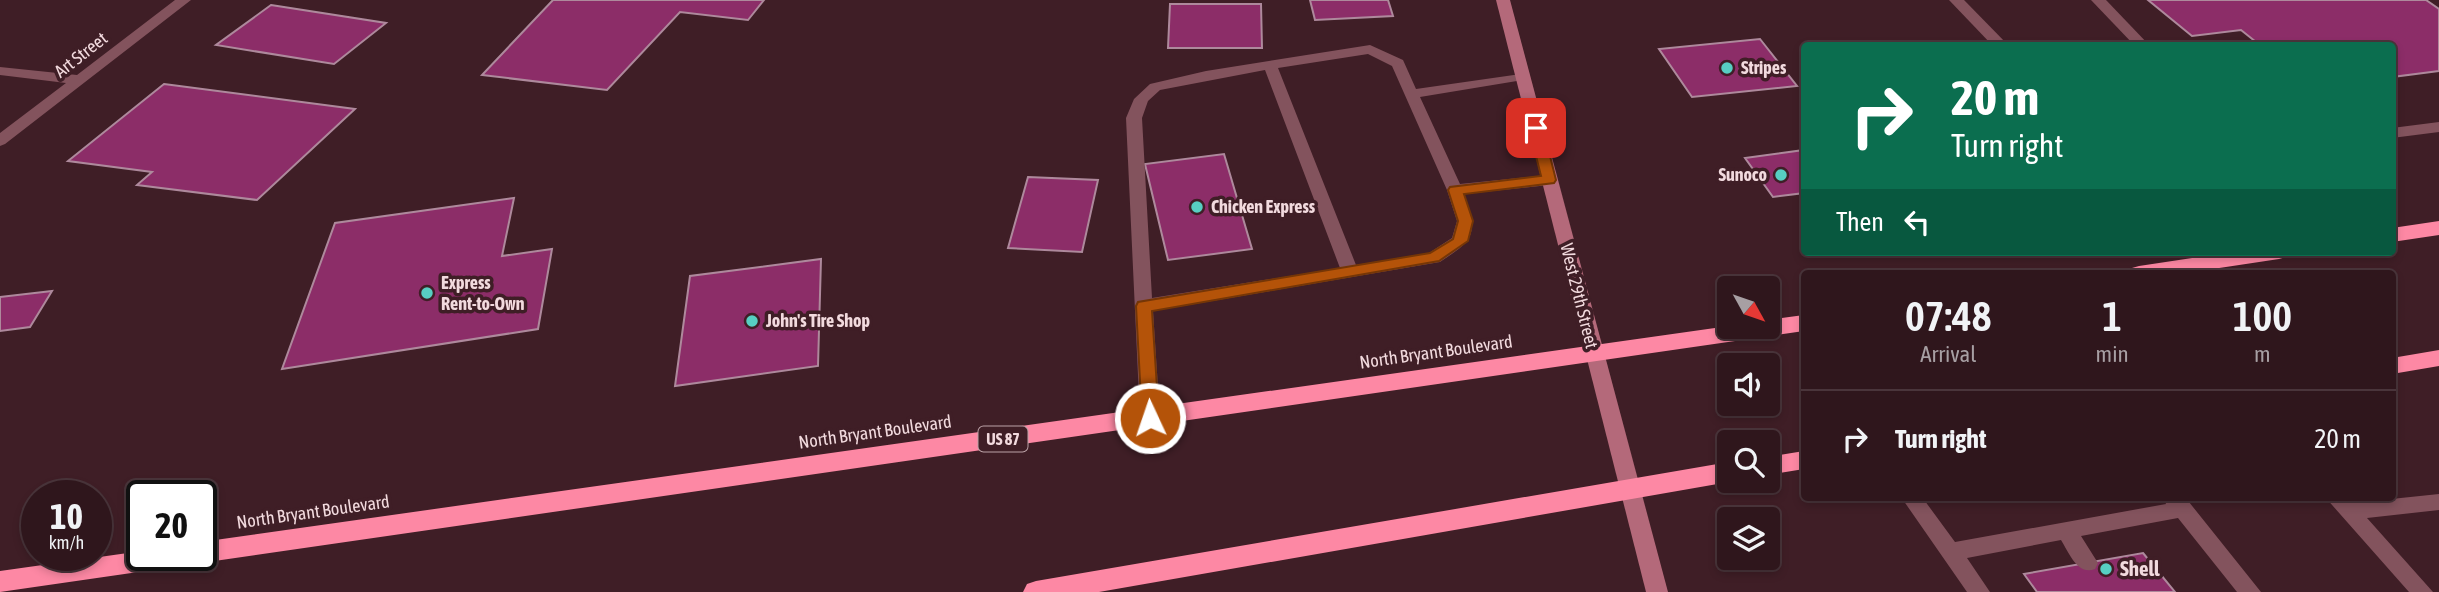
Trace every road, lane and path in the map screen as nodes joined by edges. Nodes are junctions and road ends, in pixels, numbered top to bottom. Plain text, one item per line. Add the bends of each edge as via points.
1 (184, 0) edge
2 (1503, 0) edge
3 (1955, 0) edge
4 (2098, 0) edge
5 (1998, 42) edge
6 (2139, 42) edge
7 (1270, 65) junction
8 (0, 71) edge
9 (1523, 76) junction
10 (80, 80) junction
11 (1411, 94) junction
12 (2439, 127) edge
13 (2396, 132) edge
14 (0, 141) edge
15 (1549, 180) junction
16 (1455, 190) junction
17 (2439, 228) edge
18 (2396, 234) edge
19 (2252, 256) edge
20 (2159, 270) edge
21 (1350, 272) junction
22 (1144, 306) junction
23 (1801, 323) edge
24 (1593, 355) junction
25 (2439, 358) edge
26 (2396, 365) edge
27 (1150, 418) junction
28 (1801, 460) edge
29 (1780, 464) edge
30 (1717, 474) edge
31 (1629, 488) junction
32 (1914, 501) edge
33 (2439, 502) edge
34 (2178, 503) edge
35 (2342, 505) edge
36 (2065, 530) junction
37 (217, 551) edge
38 (1951, 552) junction
39 (2088, 563) dead end
40 (126, 564) edge
41 (0, 582) edge
42 (1036, 592) edge
43 (1657, 592) edge
44 (1979, 592) edge
45 (2250, 592) edge
46 (2421, 592) edge

1 - 10 street, Art Street
2 - 9 main road, West 29th Street
3 - 5 street
4 - 6 street
7 - 11 street via 1370,49 1398,63
7 - 21 street
7 - 22 street via 1155,87 1141,99 1134,118
8 - 10 street
9 - 11 street
9 - 15 main road, West 29th Street
10 - 14 street, Art Street
11 - 16 street
12 - 13 street
15 - 16 street
15 - 24 main road, West 29th Street
16 - 21 street via 1465,221 1460,241 1434,257
17 - 18 highway
19 - 20 highway
21 - 22 street
22 - 27 street
23 - 24 highway, North Bryant Boulevard / US 87
24 - 27 highway, North Bryant Boulevard / US 87
24 - 31 main road, West 29th Street
25 - 26 highway
27 - 37 highway, North Bryant Boulevard / US 87
28 - 29 highway
30 - 31 highway
31 - 42 highway
31 - 43 main road, West 29th Street
32 - 38 street
33 - 35 street
34 - 36 street
34 - 45 street
35 - 46 street
36 - 38 street
36 - 39 street
38 - 44 street
40 - 41 highway

